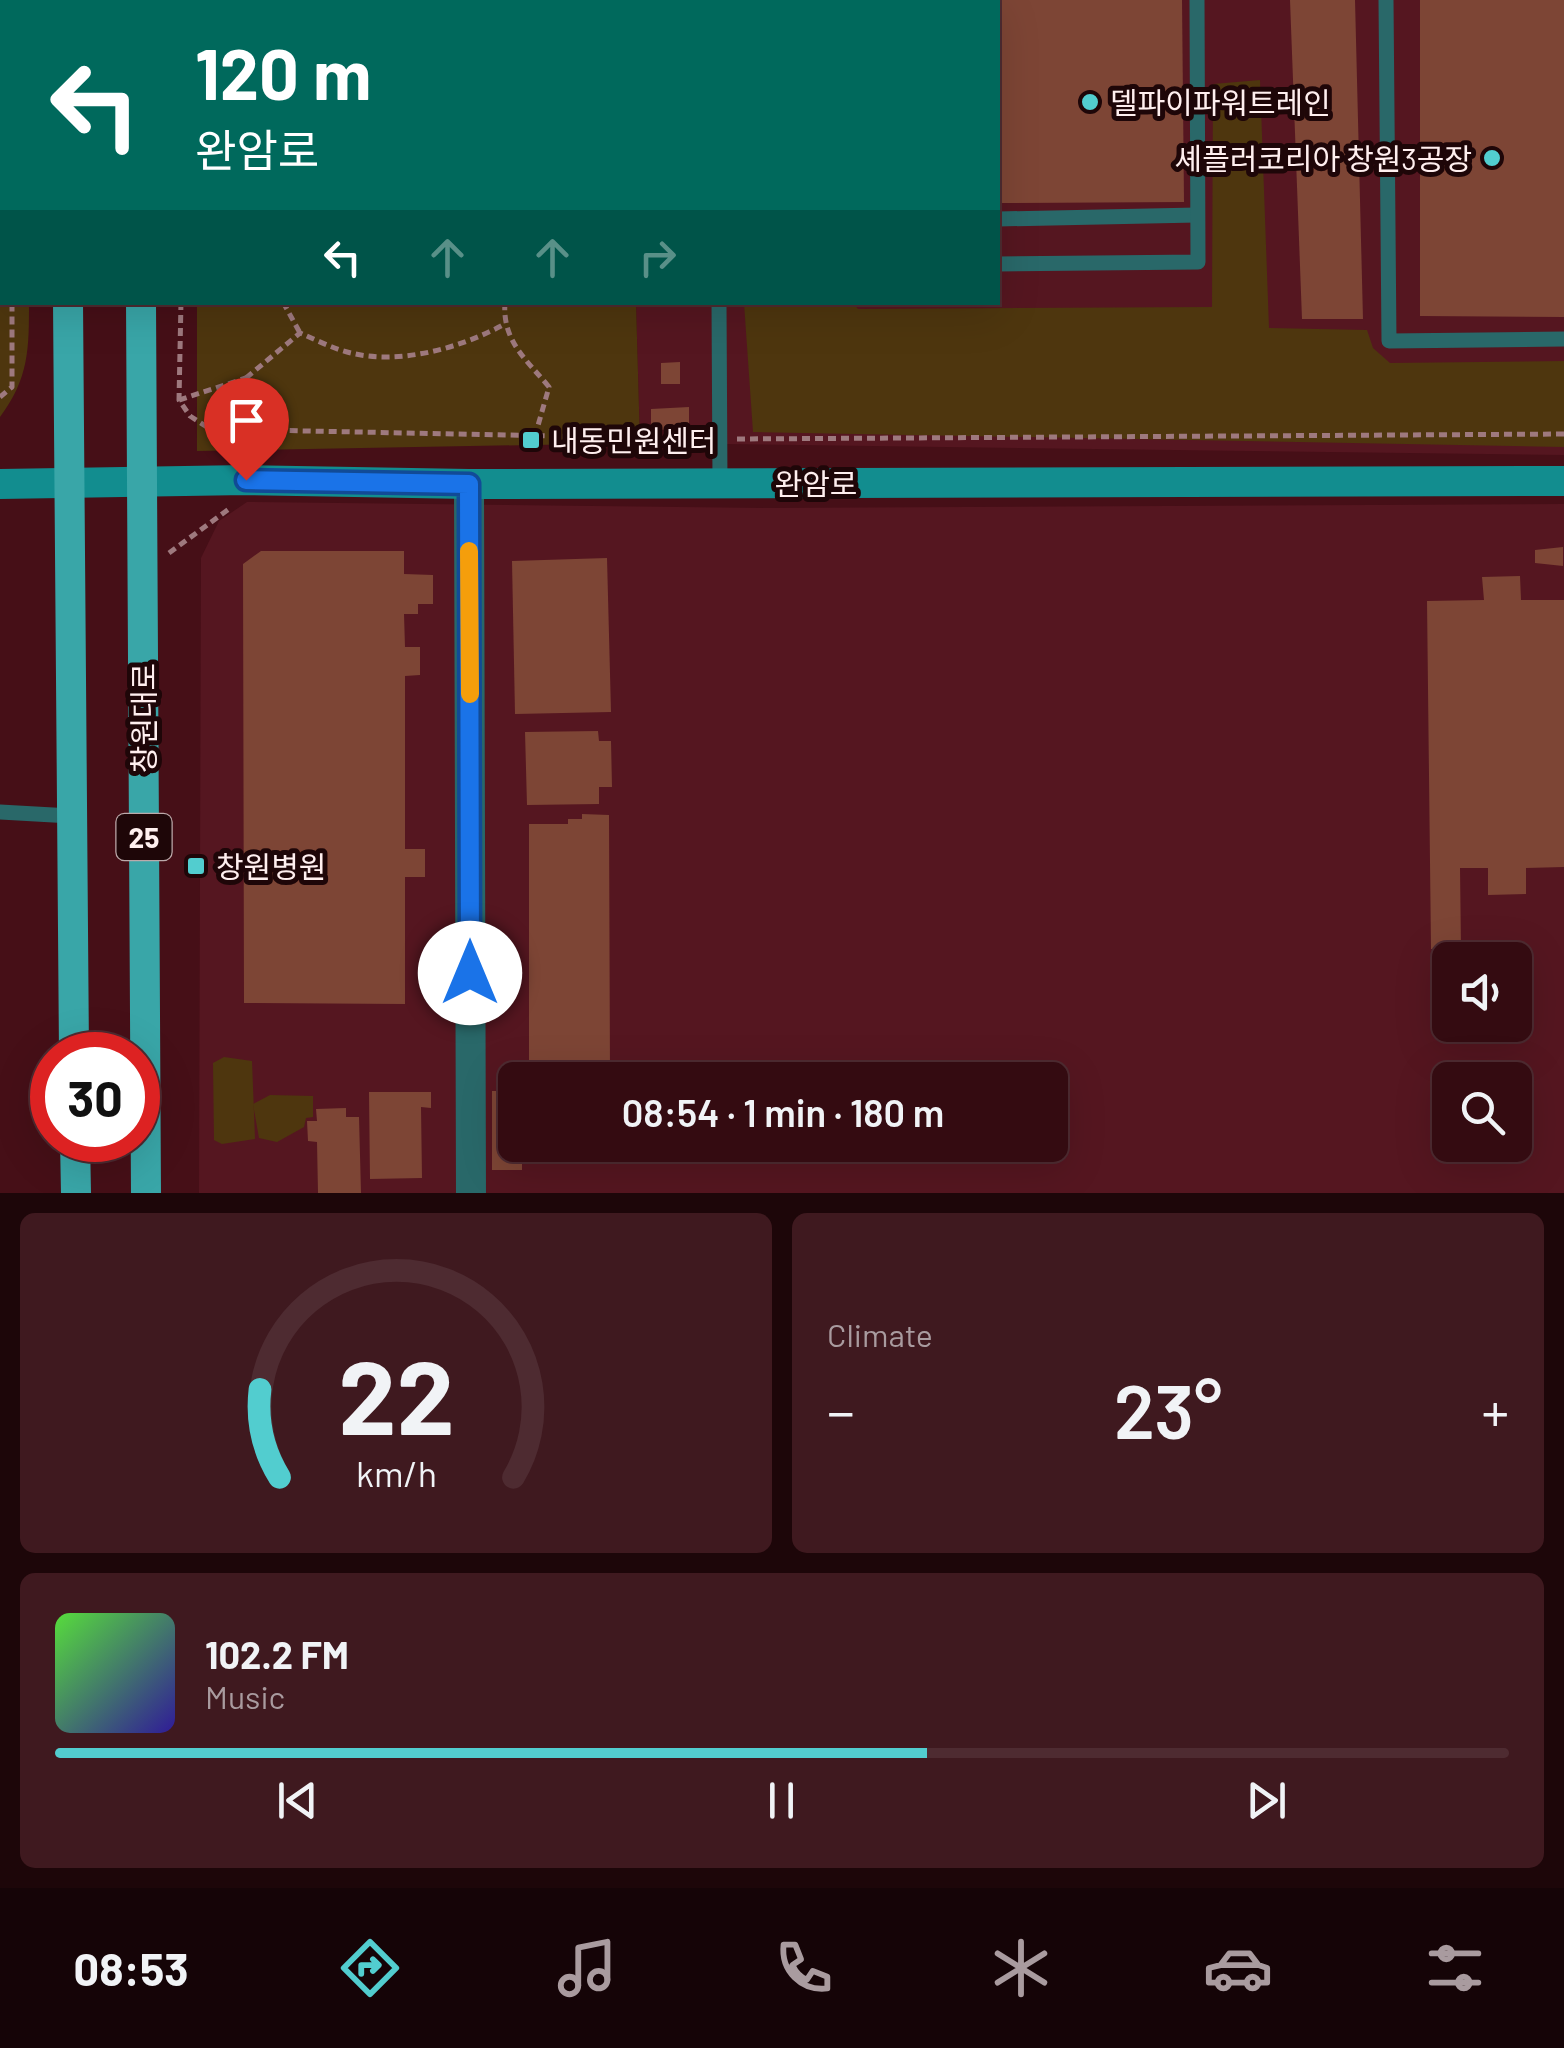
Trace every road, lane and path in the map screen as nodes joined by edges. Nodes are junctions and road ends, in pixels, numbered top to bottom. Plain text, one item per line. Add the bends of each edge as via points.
1 (1197, 0) edge
2 (1386, 0) edge
3 (1198, 216) junction
4 (1000, 218) edge
5 (1000, 264) edge
6 (12, 305) edge
7 (68, 305) edge
8 (142, 305) edge
9 (182, 305) edge
10 (285, 305) edge
11 (505, 305) edge
12 (719, 305) edge
13 (503, 325) junction
14 (300, 333) junction
15 (1564, 339) edge
16 (246, 378) junction
17 (0, 397) edge
18 (179, 400) junction
19 (247, 430) junction
20 (1564, 434) edge
21 (535, 436) junction
22 (720, 439) junction
23 (1564, 481) edge
24 (142, 482) junction
25 (0, 484) edge
26 (469, 484) junction
27 (720, 484) junction
28 (68, 485) junction
29 (243, 498) dead end
30 (168, 554) dead end
31 (0, 812) edge
32 (72, 816) junction
33 (74, 1032) edge
34 (75, 1162) edge
35 (76, 1193) edge
36 (146, 1193) edge
37 (471, 1193) edge

1 - 3 lane
2 - 15 lane via 1389,340
3 - 4 lane
3 - 5 lane via 1198,262
6 - 17 path via 12,387
7 - 28 main road, 25
8 - 24 main road, 창원대로 / 25
9 - 18 path
10 - 14 path
11 - 13 path
12 - 22 lane
13 - 14 path via 480,338 402,357 352,354
13 - 21 path via 548,388
14 - 16 path
16 - 18 path
16 - 19 path via 256,390
18 - 19 path via 210,429
19 - 21 path
20 - 22 path
21 - 22 path
22 - 27 lane
23 - 27 main road, 완암로
24 - 26 main road, 완암로
24 - 28 main road, 완암로
24 - 36 main road, 창원대로 / 25
25 - 28 main road, 완암로
26 - 27 main road, 완암로
26 - 37 street
28 - 32 main road, 25
29 - 30 path
31 - 32 lane
32 - 33 main road, 25
34 - 35 main road

